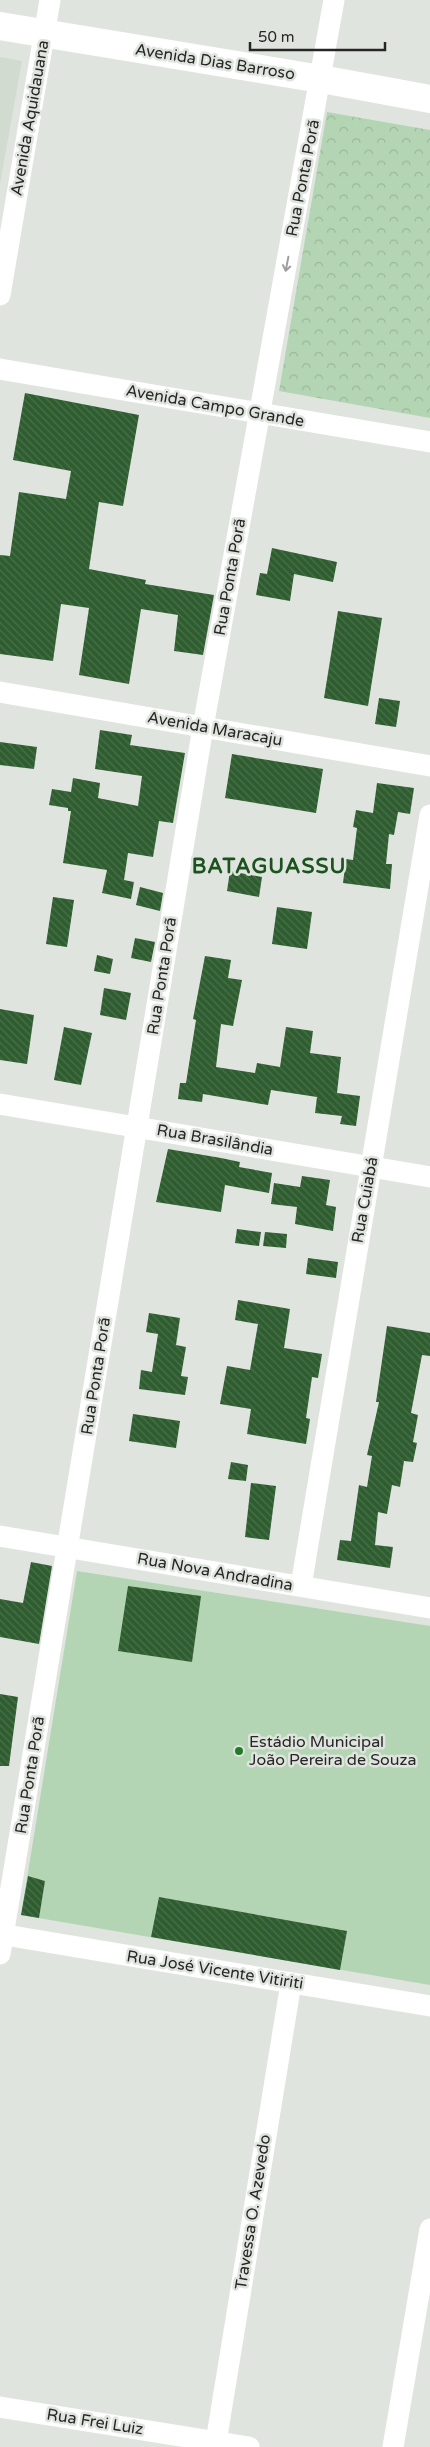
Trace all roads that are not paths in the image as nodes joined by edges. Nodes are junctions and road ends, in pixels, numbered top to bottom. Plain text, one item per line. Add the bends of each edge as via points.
1 (50, 0) edge
2 (334, 0) edge
3 (0, 26) edge
4 (45, 34) junction
5 (321, 79) junction
6 (430, 99) edge
7 (0, 295) edge
8 (0, 369) edge
9 (259, 413) junction
10 (430, 442) edge
11 (0, 692) edge
12 (203, 727) junction
13 (430, 766) edge
14 (430, 815) edge
15 (0, 1104) edge
16 (137, 1127) junction
17 (371, 1167) junction
18 (430, 1177) edge
19 (0, 1536) edge
20 (68, 1547) junction
21 (301, 1586) junction
22 (430, 1608) edge
23 (1, 1941) edge
24 (291, 1983) junction
25 (430, 2006) edge
26 (430, 2228) edge
27 (0, 2407) edge
28 (216, 2442) junction
29 (248, 2447) edge
30 (393, 2447) edge

1 - 4 street, Avenida Aquidauana
2 - 5 street, Rua Ponta Porã
3 - 4 main road, Avenida Dias Barroso
4 - 5 main road, Avenida Dias Barroso
4 - 7 street, Avenida Aquidauana
5 - 6 main road, Avenida Dias Barroso
5 -> 9 street, Rua Ponta Porã
8 - 9 street, Avenida Campo Grande
9 - 10 street, Avenida Campo Grande
9 - 12 street, Rua Ponta Porã
11 - 12 street, Avenida Maracaju
12 - 13 street, Avenida Maracaju
12 - 16 street, Rua Ponta Porã
14 - 17 street, Rua Cuiabá
15 - 16 street, Rua Brasilândia
16 - 17 street, Rua Brasilândia
16 - 20 street, Rua Ponta Porã
17 - 18 street, Rua Brasilândia
17 - 21 street, Rua Cuiabá
19 - 20 street, Rua Nova Andradina
20 - 21 street, Rua Nova Andradina
20 - 23 street, Rua Ponta Porã
21 - 22 street, Rua Nova Andradina
23 - 24 street, Rua José Vicente Vitiriti
24 - 25 street, Rua José Vicente Vitiriti
24 - 28 street, Travessa O. Azevedo
26 - 30 street
27 - 28 street, Rua Frei Luiz
28 - 29 street, Rua Frei Luiz

